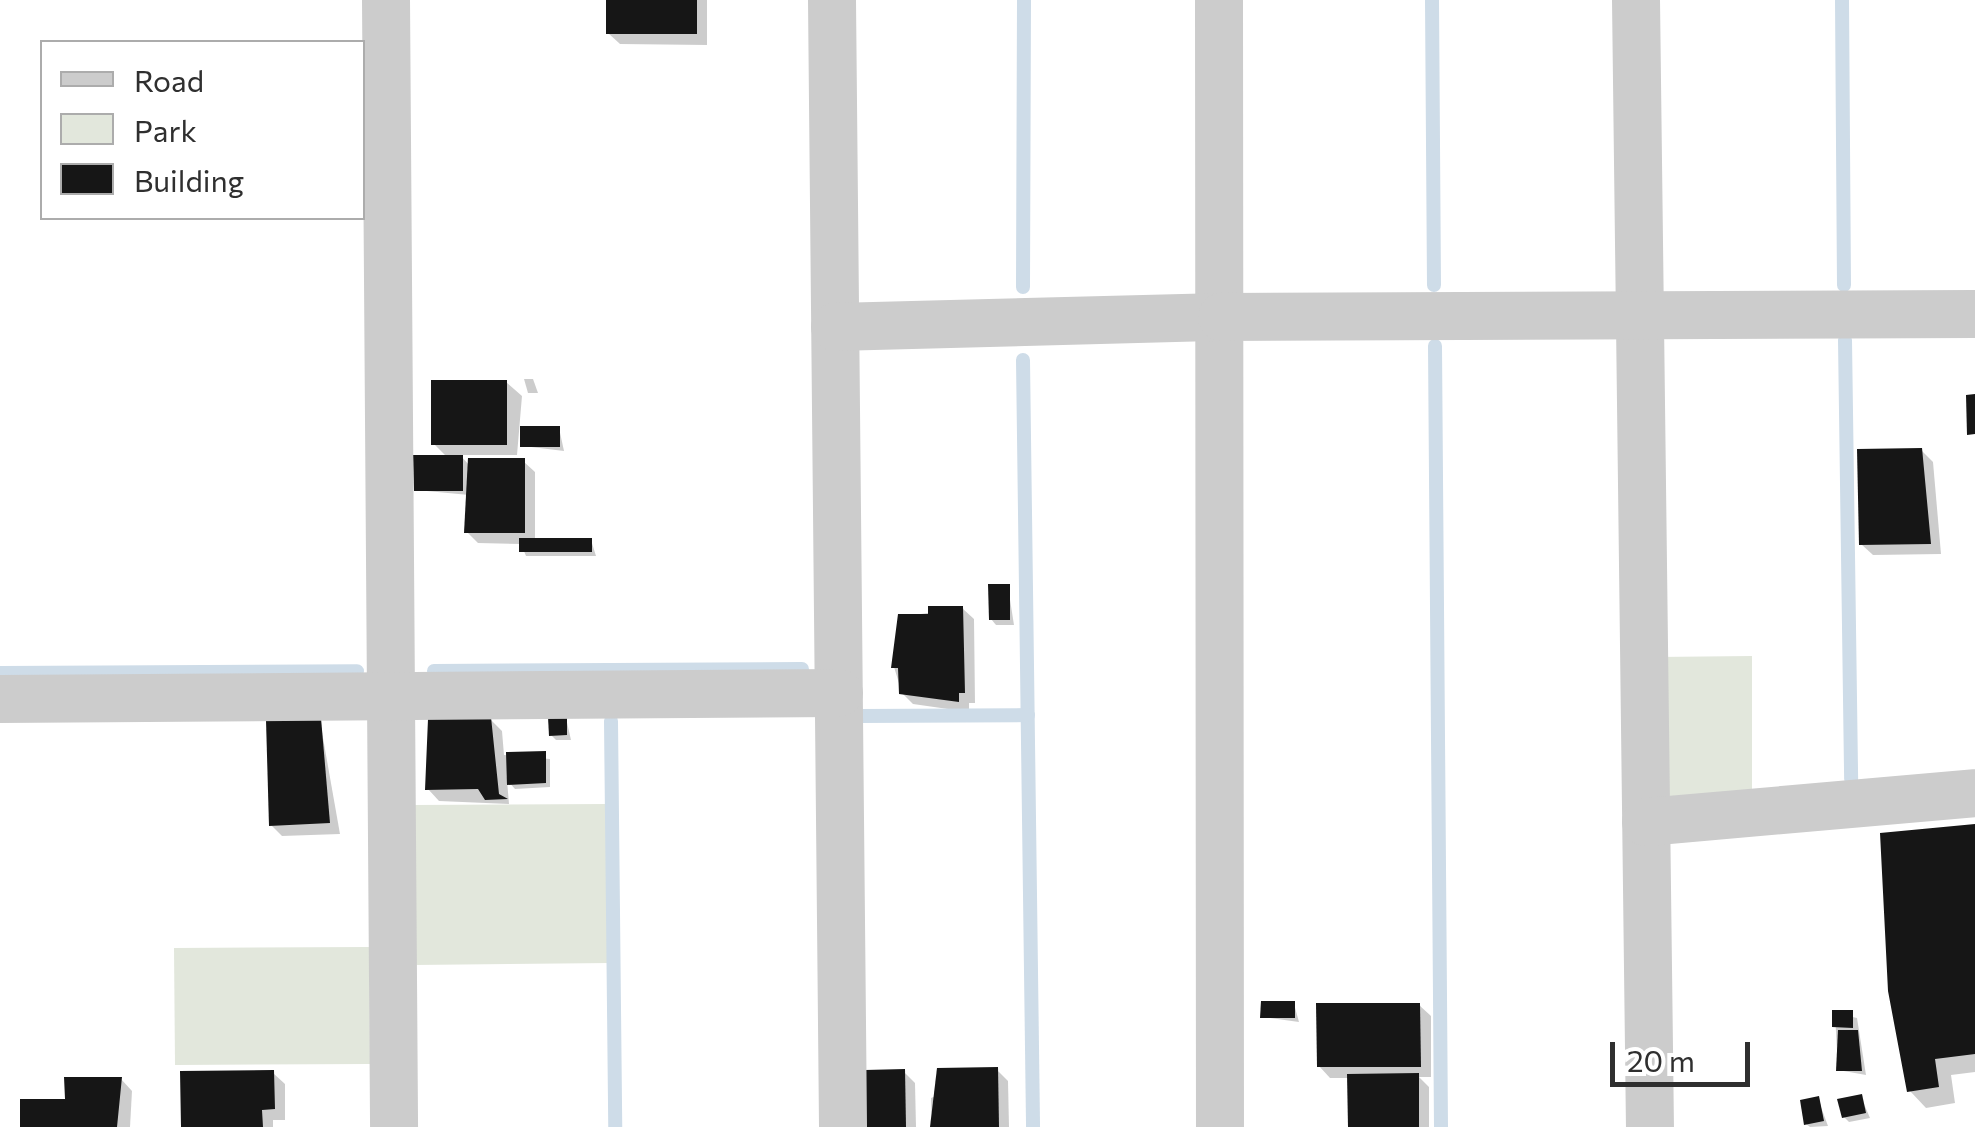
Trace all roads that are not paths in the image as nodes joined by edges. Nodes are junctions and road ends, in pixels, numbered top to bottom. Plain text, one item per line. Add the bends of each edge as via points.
1 (386, 0) edge
2 (832, 0) edge
3 (1219, 0) edge
4 (1636, 0) edge
5 (1641, 314) junction
6 (1975, 314) edge
7 (1222, 317) junction
8 (835, 327) junction
9 (838, 693) junction
10 (390, 696) junction
11 (0, 700) edge
12 (1975, 793) edge
13 (1646, 822) junction
14 (394, 1127) edge
15 (843, 1127) edge
16 (1220, 1127) edge
17 (1650, 1127) edge

1 - 10 street
2 - 8 street
3 - 7 street
4 - 5 street
5 - 6 street
5 - 7 street
5 - 13 street
7 - 8 street
7 - 16 street
8 - 9 street
9 - 10 street
9 - 15 street
10 - 11 street
10 - 14 street
12 - 13 street
13 - 17 street

